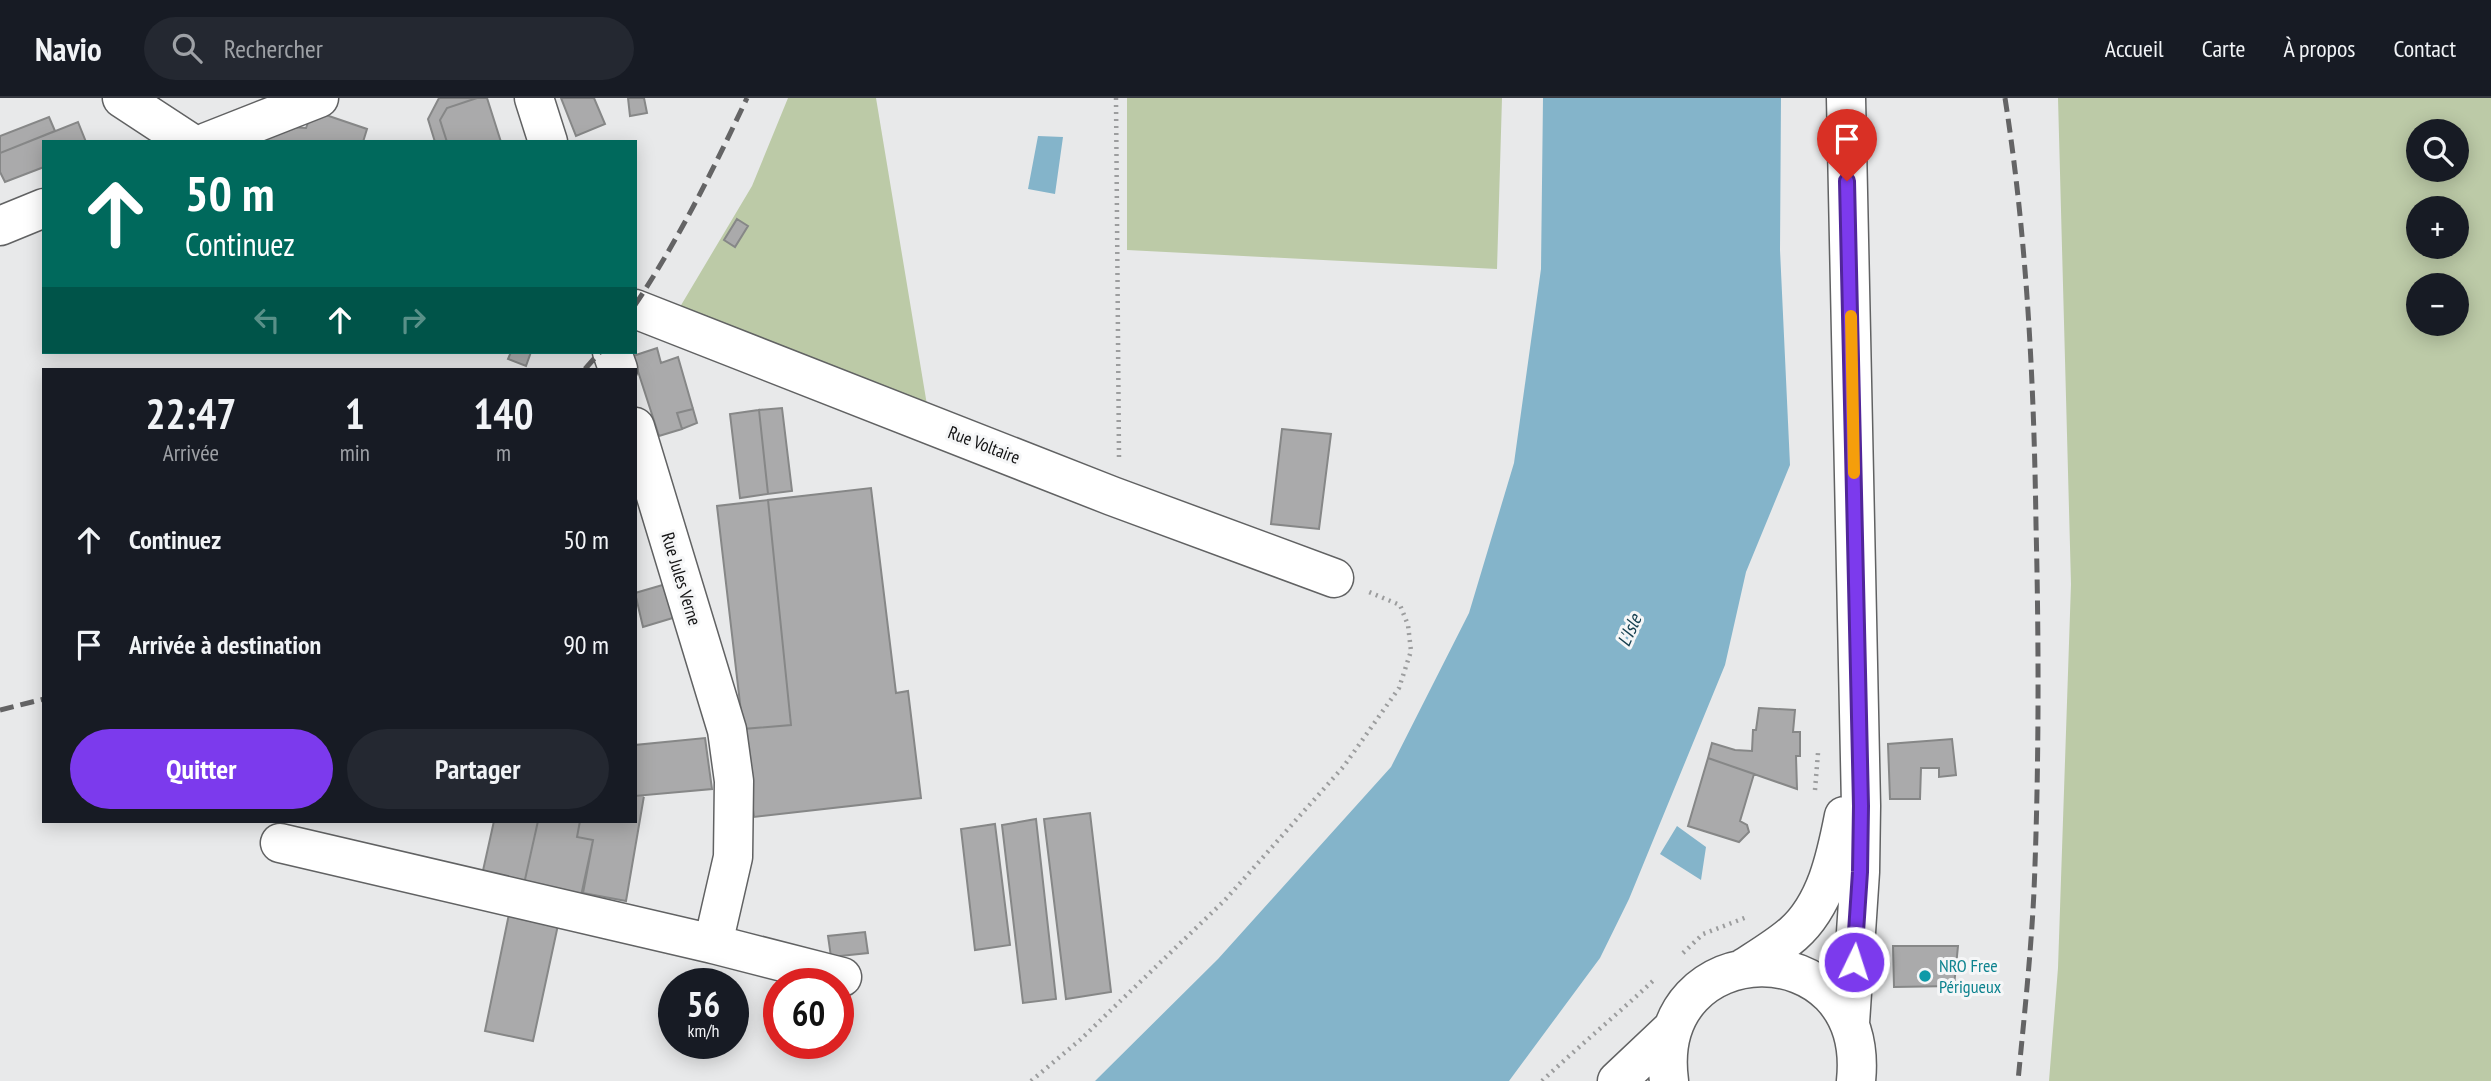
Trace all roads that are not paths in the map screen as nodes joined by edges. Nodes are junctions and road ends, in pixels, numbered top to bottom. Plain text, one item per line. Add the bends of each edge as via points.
1 (122, 98) edge
2 (319, 98) edge
3 (534, 98) edge
4 (1846, 98) edge
5 (186, 140) edge
6 (212, 140) edge
7 (547, 140) edge
8 (42, 209) edge
9 (0, 226) edge
10 (637, 310) edge
11 (637, 434) edge
12 (1334, 578) road end
13 (1858, 694) junction
14 (279, 843) dead end
15 (713, 944) junction
16 (807, 968) edge
17 (1744, 968) junction
18 (1850, 1023) junction
19 (1672, 1029) junction
20 (1616, 1081) edge
21 (1669, 1081) edge
22 (1856, 1081) edge

1 - 5 main road
2 - 6 main road
3 - 7 main road
4 - 13 main road
8 - 9 main road
10 - 12 main road, Rue Voltaire
11 - 15 main road, Rue Jules Verne via 727,730 734,781 733,857
13 - 17 main road via 1844,816 1824,888 1795,932
13 - 18 main road via 1860,872
14 - 15 main road
15 - 16 main road
17 - 18 main road via 1794,971 1817,983
17 - 19 main road via 1720,975 1700,989
18 - 22 main road via 1857,1051
19 - 20 main road
19 - 21 main road via 1666,1058

